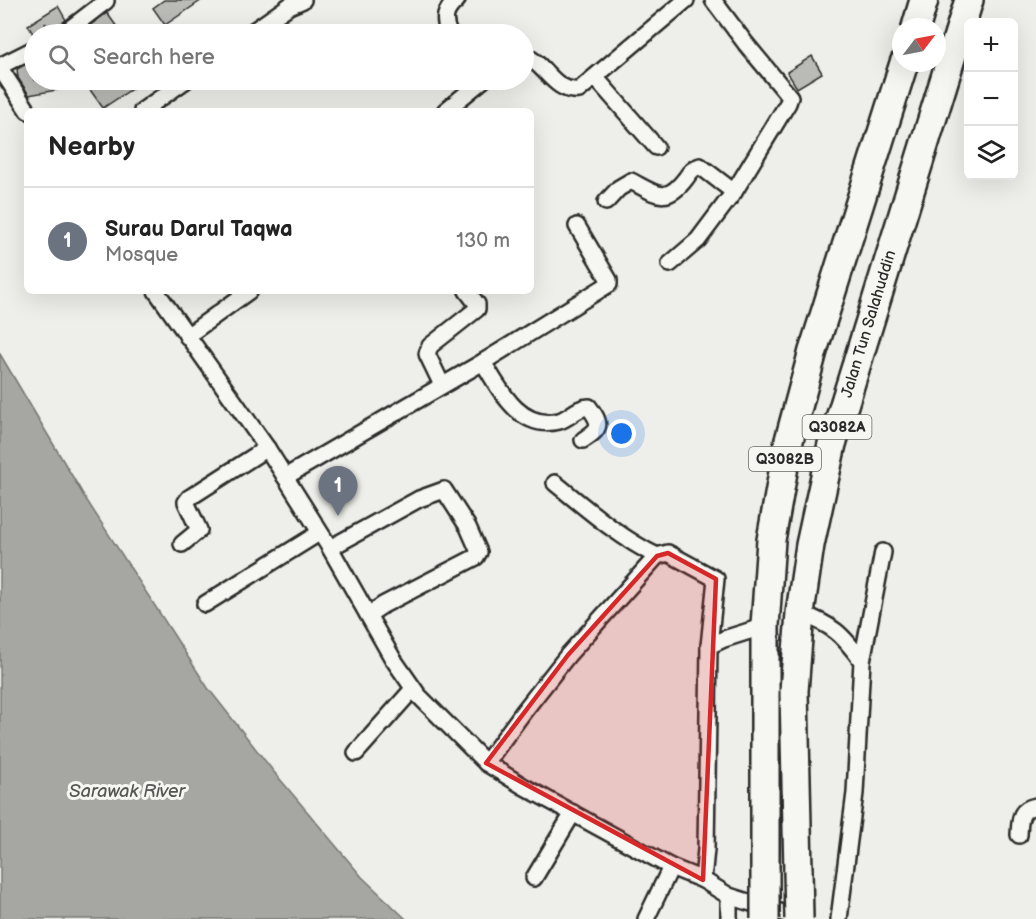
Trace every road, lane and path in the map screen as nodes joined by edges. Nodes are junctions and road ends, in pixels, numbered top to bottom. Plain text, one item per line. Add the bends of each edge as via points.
1 (457, 0) edge
2 (686, 0) edge
3 (714, 0) edge
4 (924, 0) edge
5 (969, 0) edge
6 (106, 1) edge
7 (293, 2) edge
8 (665, 7) edge
9 (919, 18) edge
10 (76, 24) edge
11 (263, 24) edge
12 (445, 24) edge
13 (24, 54) edge
14 (534, 61) edge
15 (0, 67) edge
16 (901, 72) edge
17 (595, 77) junction
18 (172, 90) edge
19 (467, 90) edge
20 (26, 108) edge
21 (146, 108) edge
22 (447, 108) edge
23 (656, 147) dead end
24 (734, 192) junction
25 (606, 202) dead end
26 (578, 226) dead end
27 (670, 264) dead end
28 (158, 294) edge
29 (245, 294) edge
30 (469, 294) edge
31 (188, 336) junction
32 (483, 362) junction
33 (442, 386) junction
34 (583, 440) dead end
35 (267, 448) junction
36 (285, 477) junction
37 (555, 483) dead end
38 (319, 533) junction
39 (182, 544) dead end
40 (330, 548) junction
41 (882, 552) dead end
42 (657, 556) junction
43 (205, 604) dead end
44 (800, 613) junction
45 (368, 615) junction
46 (765, 626) junction
47 (709, 646) junction
48 (862, 661) junction
49 (413, 689) junction
50 (356, 753) dead end
51 (486, 763) junction
52 (1036, 806) edge
53 (573, 813) junction
54 (1019, 835) dead end
55 (671, 867) junction
56 (534, 878) dead end
57 (703, 880) junction
58 (729, 896) junction
59 (646, 919) edge
60 (729, 919) edge
61 (765, 919) edge
62 (800, 919) edge
63 (839, 919) edge

1 - 12 street via 445,14
2 - 8 street
3 - 24 street via 790,97
4 - 9 highway
5 - 44 highway, Jalan Tun Salahuddin / Q3082A via 832,444 810,544
6 - 10 street
7 - 11 street
8 - 17 street
13 - 15 street
14 - 17 street via 570,91 579,90
15 - 20 street
16 - 46 highway, Q3082B via 813,351 788,444 771,540
17 - 23 street
18 - 21 street
19 - 22 street
24 - 25 street via 700,166 667,195 631,181
24 - 27 street via 698,240
26 - 32 street via 609,284
28 - 31 street
29 - 31 street
30 - 33 street via 477,309 430,346 427,354
31 - 35 street
32 - 33 street
32 - 34 street via 509,404 536,422 564,420 589,407 599,424 597,431
33 - 36 street
35 - 36 street
35 - 39 street via 189,498 186,502 199,530
36 - 38 street
37 - 42 street
38 - 40 street
38 - 43 street
40 - 45 street
40 - 45 street via 419,499 444,490 468,527 479,552 476,557
41 - 48 street
42 - 47 street via 669,553 716,579
42 - 51 street via 568,656
44 - 48 street via 826,623 847,640
44 - 62 highway, Jalan Tun Salahuddin / Q3082A, bridge via 794,691
45 - 49 street
46 - 47 street
46 - 61 highway, Q3082B, bridge
47 - 57 street
48 - 63 street via 855,793
49 - 50 street
49 - 51 street
51 - 53 street
52 - 54 street via 1025,809 1020,816
53 - 55 street
53 - 56 street
55 - 57 street
55 - 59 street
57 - 58 street
58 - 60 street
58 - 62 street

